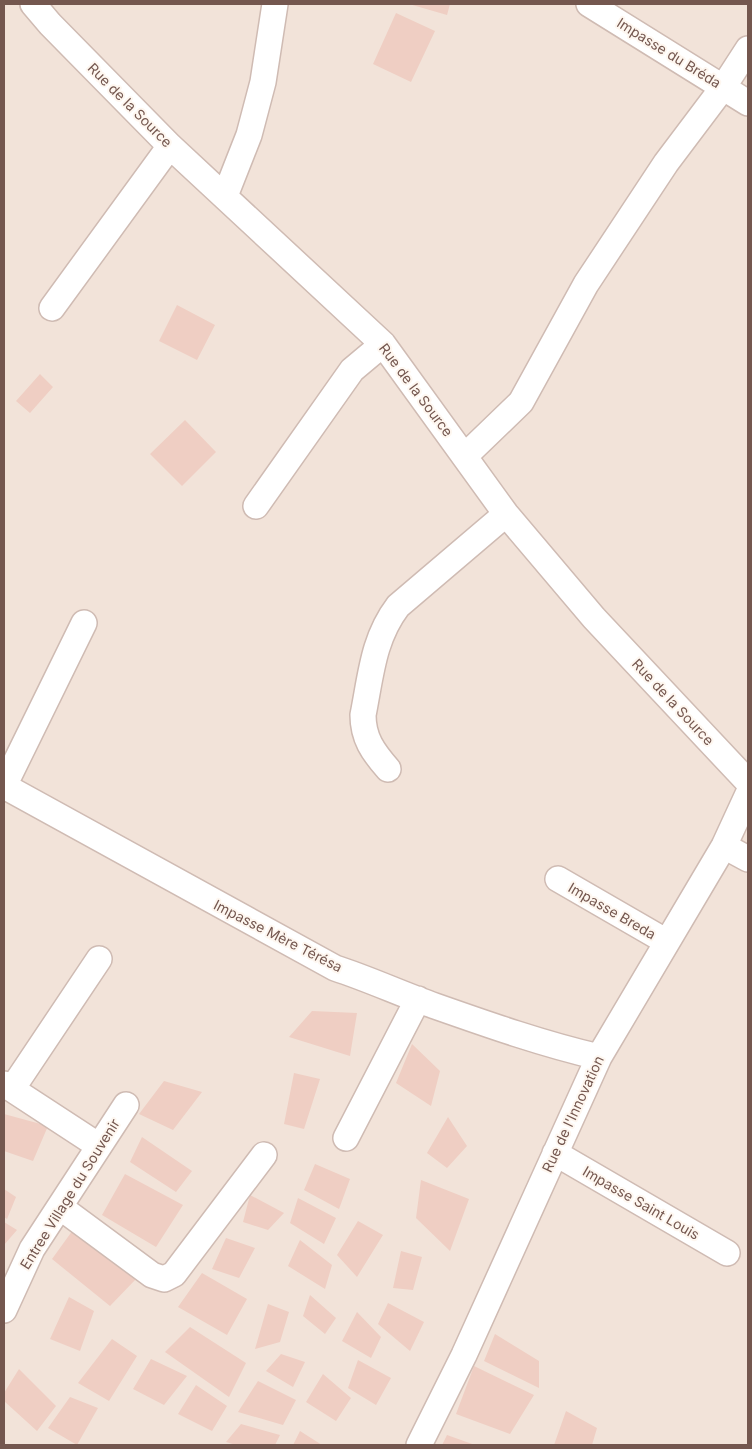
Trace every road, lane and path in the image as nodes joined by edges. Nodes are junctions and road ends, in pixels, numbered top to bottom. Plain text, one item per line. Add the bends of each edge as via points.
1 (33, 4) edge
2 (275, 4) edge
3 (589, 4) edge
4 (748, 49) edge
5 (724, 86) junction
6 (748, 103) edge
7 (170, 146) junction
8 (225, 196) junction
9 (52, 308) dead end
10 (383, 344) junction
11 (465, 456) junction
12 (256, 506) dead end
13 (506, 514) junction
14 (84, 623) dead end
15 (388, 769) dead end
16 (748, 782) edge
17 (4, 786) edge
18 (748, 794) edge
19 (724, 846) junction
20 (748, 859) edge
21 (558, 879) dead end
22 (667, 942) junction
23 (99, 959) dead end
24 (418, 999) junction
25 (599, 1057) junction
26 (8, 1086) edge
27 (126, 1105) dead end
28 (346, 1138) dead end
29 (99, 1146) junction
30 (555, 1153) junction
31 (264, 1155) dead end
32 (60, 1207) junction
33 (727, 1253) dead end
34 (4, 1310) edge
35 (419, 1445) edge

1 - 7 street, Rue de la Source
2 - 8 street via 261,90 249,134
3 - 5 street, Impasse du Bréda
4 - 5 street
5 - 6 street, Impasse du Bréda
5 - 11 street via 666,163 586,284 521,402
7 - 8 street, Rue de la Source
7 - 9 street
8 - 10 street, Rue de la Source
10 - 11 street, Rue de la Source
10 - 12 street via 352,370
11 - 13 street, Rue de la Source
13 - 15 street via 398,606 377,641 363,727 371,749
13 - 16 street, Rue de la Source via 594,618
14 - 17 street
17 - 24 street, Impasse Mère Térésa via 335,968
18 - 19 street, Rue de l'Innovation
19 - 20 street
19 - 22 street, Rue de l'Innovation
21 - 22 street, Impasse Breda
22 - 25 street, Rue de l'Innovation
23 - 26 street
24 - 25 street, Impasse Mère Térésa via 549,1045
24 - 28 street
25 - 30 street, Rue de l'Innovation
26 - 29 street
27 - 29 street, Entree Village du Souvenir
29 - 32 street, Entree Village du Souvenir
30 - 33 street, Impasse Saint Louis
30 - 35 street, Rue de l'Innovation via 464,1355
31 - 32 street via 174,1274 164,1278 152,1275
32 - 34 street, Entree Village du Souvenir via 32,1249

